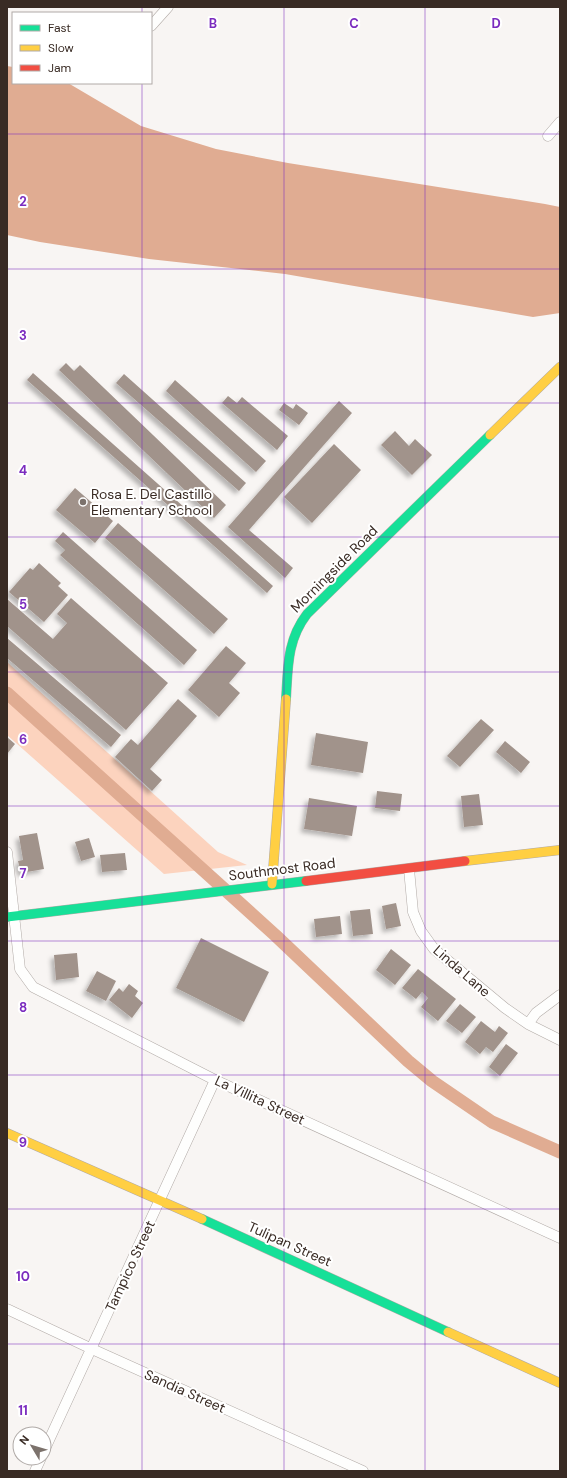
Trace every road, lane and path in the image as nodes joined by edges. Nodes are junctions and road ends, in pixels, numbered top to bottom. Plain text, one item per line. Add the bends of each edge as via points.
1 (168, 7) edge
2 (152, 25) edge
3 (560, 122) edge
4 (548, 136) dead end
5 (560, 366) edge
6 (560, 850) edge
7 (7, 852) edge
8 (409, 869) junction
9 (272, 884) junction
10 (11, 916) edge
11 (560, 995) edge
12 (528, 1024) junction
13 (560, 1040) edge
14 (215, 1080) junction
15 (7, 1133) edge
16 (160, 1200) junction
17 (560, 1238) edge
18 (7, 1309) edge
19 (92, 1349) junction
20 (560, 1383) edge
21 (52, 1434) edge
22 (363, 1471) edge

1 - 2 street
3 - 4 street
5 - 9 street, Morningside Road via 307,614 297,627 291,642 289,658
6 - 8 street, Southmost Road
7 - 10 street, La Villita Street
8 - 9 street, Southmost Road
8 - 12 street, Linda Lane via 413,912 421,931 434,949
9 - 10 street, Southmost Road
10 - 14 street, La Villita Street via 20,969 33,987
11 - 12 street via 536,1013
12 - 13 street, Linda Lane
14 - 16 street, Tampico Street
14 - 17 street, La Villita Street
15 - 16 street, Tulipan Street
16 - 19 street, Tampico Street
16 - 20 street, Tulipan Street
18 - 19 street, Sandia Street
19 - 21 street, Tampico Street
19 - 22 street, Sandia Street

